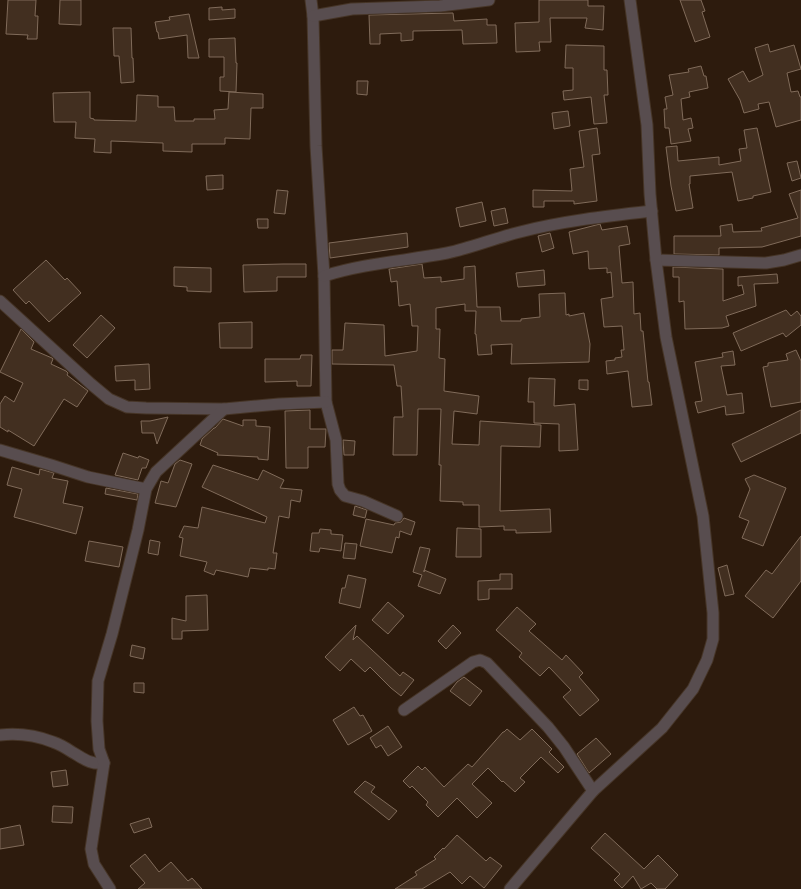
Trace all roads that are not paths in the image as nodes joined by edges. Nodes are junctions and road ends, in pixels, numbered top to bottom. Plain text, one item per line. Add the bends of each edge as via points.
1 (311, 0) edge
2 (489, 0) edge
3 (630, 0) edge
4 (313, 16) junction
5 (652, 211) junction
6 (801, 255) edge
7 (656, 260) junction
8 (324, 276) junction
9 (0, 301) edge
10 (326, 402) junction
11 (224, 408) junction
12 (0, 450) edge
13 (146, 489) junction
14 (397, 516) dead end
15 (404, 710) dead end
16 (0, 735) edge
17 (104, 763) junction
18 (593, 791) junction
19 (110, 889) edge
20 (510, 889) edge

1 - 4 street
2 - 4 street via 440,6 352,9
3 - 5 street via 647,125
4 - 8 street via 316,146
5 - 7 street
5 - 8 street via 520,231 447,252 382,262
6 - 7 street via 766,263
7 - 18 street via 666,337 703,516 713,613 713,639 708,660 693,689 662,728
8 - 10 street
9 - 11 street via 109,399 127,407
10 - 11 street
10 - 14 street via 336,440 340,490 345,496
11 - 13 street via 156,472
12 - 13 street via 88,477
13 - 17 street via 138,530 98,681 100,749
15 - 18 street via 473,662 480,660 487,663 548,727
16 - 17 street via 33,736 65,748 86,761
17 - 19 street via 91,849 94,864
18 - 20 street

